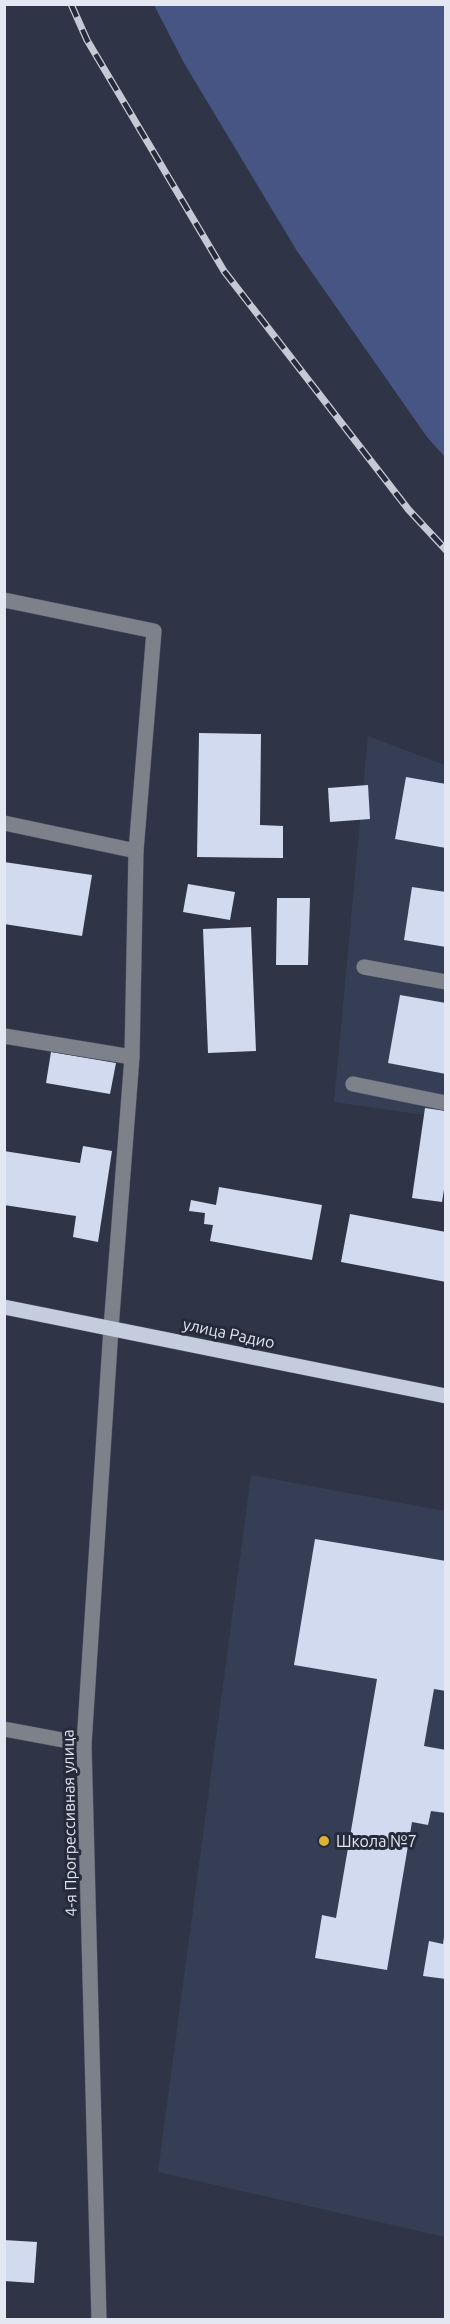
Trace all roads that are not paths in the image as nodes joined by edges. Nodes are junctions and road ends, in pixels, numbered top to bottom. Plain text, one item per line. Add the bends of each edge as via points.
1 (4, 600) edge
2 (4, 823) edge
3 (136, 851) junction
4 (364, 967) dead end
5 (446, 982) edge
6 (4, 1036) edge
7 (132, 1057) junction
8 (353, 1084) dead end
9 (446, 1103) edge
10 (4, 1307) edge
11 (111, 1328) junction
12 (446, 1396) edge
13 (4, 1729) edge
14 (84, 1744) junction
15 (99, 2319) edge

1 - 3 street, 4-я Прогрессивная улица via 154,631
2 - 3 street
3 - 7 street, 4-я Прогрессивная улица
4 - 5 street
6 - 7 street
7 - 11 street, 4-я Прогрессивная улица
8 - 9 street
10 - 11 main road, улица Радио
11 - 12 main road, улица Радио
11 - 14 street, 4-я Прогрессивная улица
13 - 14 street
14 - 15 street, 4-я Прогрессивная улица

